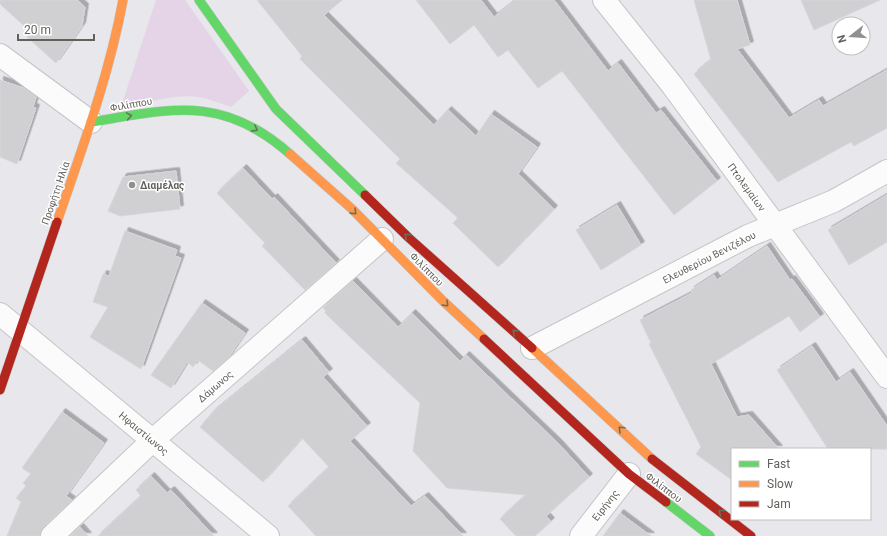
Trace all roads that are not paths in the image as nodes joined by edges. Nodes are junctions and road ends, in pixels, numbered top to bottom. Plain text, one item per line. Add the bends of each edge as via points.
1 (123, 0) edge
2 (199, 0) edge
3 (604, 0) edge
4 (0, 55) edge
5 (91, 122) junction
6 (887, 171) edge
7 (776, 225) junction
8 (382, 239) junction
9 (0, 314) edge
10 (20, 330) junction
11 (532, 348) junction
12 (887, 377) edge
13 (0, 390) edge
14 (153, 440) junction
15 (629, 474) junction
16 (52, 536) edge
17 (268, 536) edge
18 (581, 536) edge
19 (710, 536) edge
20 (752, 536) edge

1 - 5 street, Προφήτη Ηλία via 117,33
11 -> 2 street, Φιλίππου via 409,238 276,108
3 - 7 street, Πτολεμαίων via 672,85
4 - 5 street
5 -> 8 street, Φιλίππου via 175,109 211,111 229,116 272,138
5 - 10 street, Προφήτη Ηλία
6 - 7 street, Ελευθερίου Βενιζέλου via 834,201
7 - 11 street, Ελευθερίου Βενιζέλου via 748,236
7 - 12 street, Πτολεμαίων
8 - 14 street, Δάμωνος
8 -> 15 street, Φιλίππου via 448,305
9 - 10 street, Ηφαιστίωνος
10 - 13 street, Προφήτη Ηλία
10 - 14 street, Ηφαιστίωνος
20 -> 11 street, Φιλίππου via 660,466
14 - 16 street, Δάμωνος
14 - 17 street, Ηφαιστίωνος
15 - 18 street, Ειρήνης
15 - 19 street, Φιλίππου

